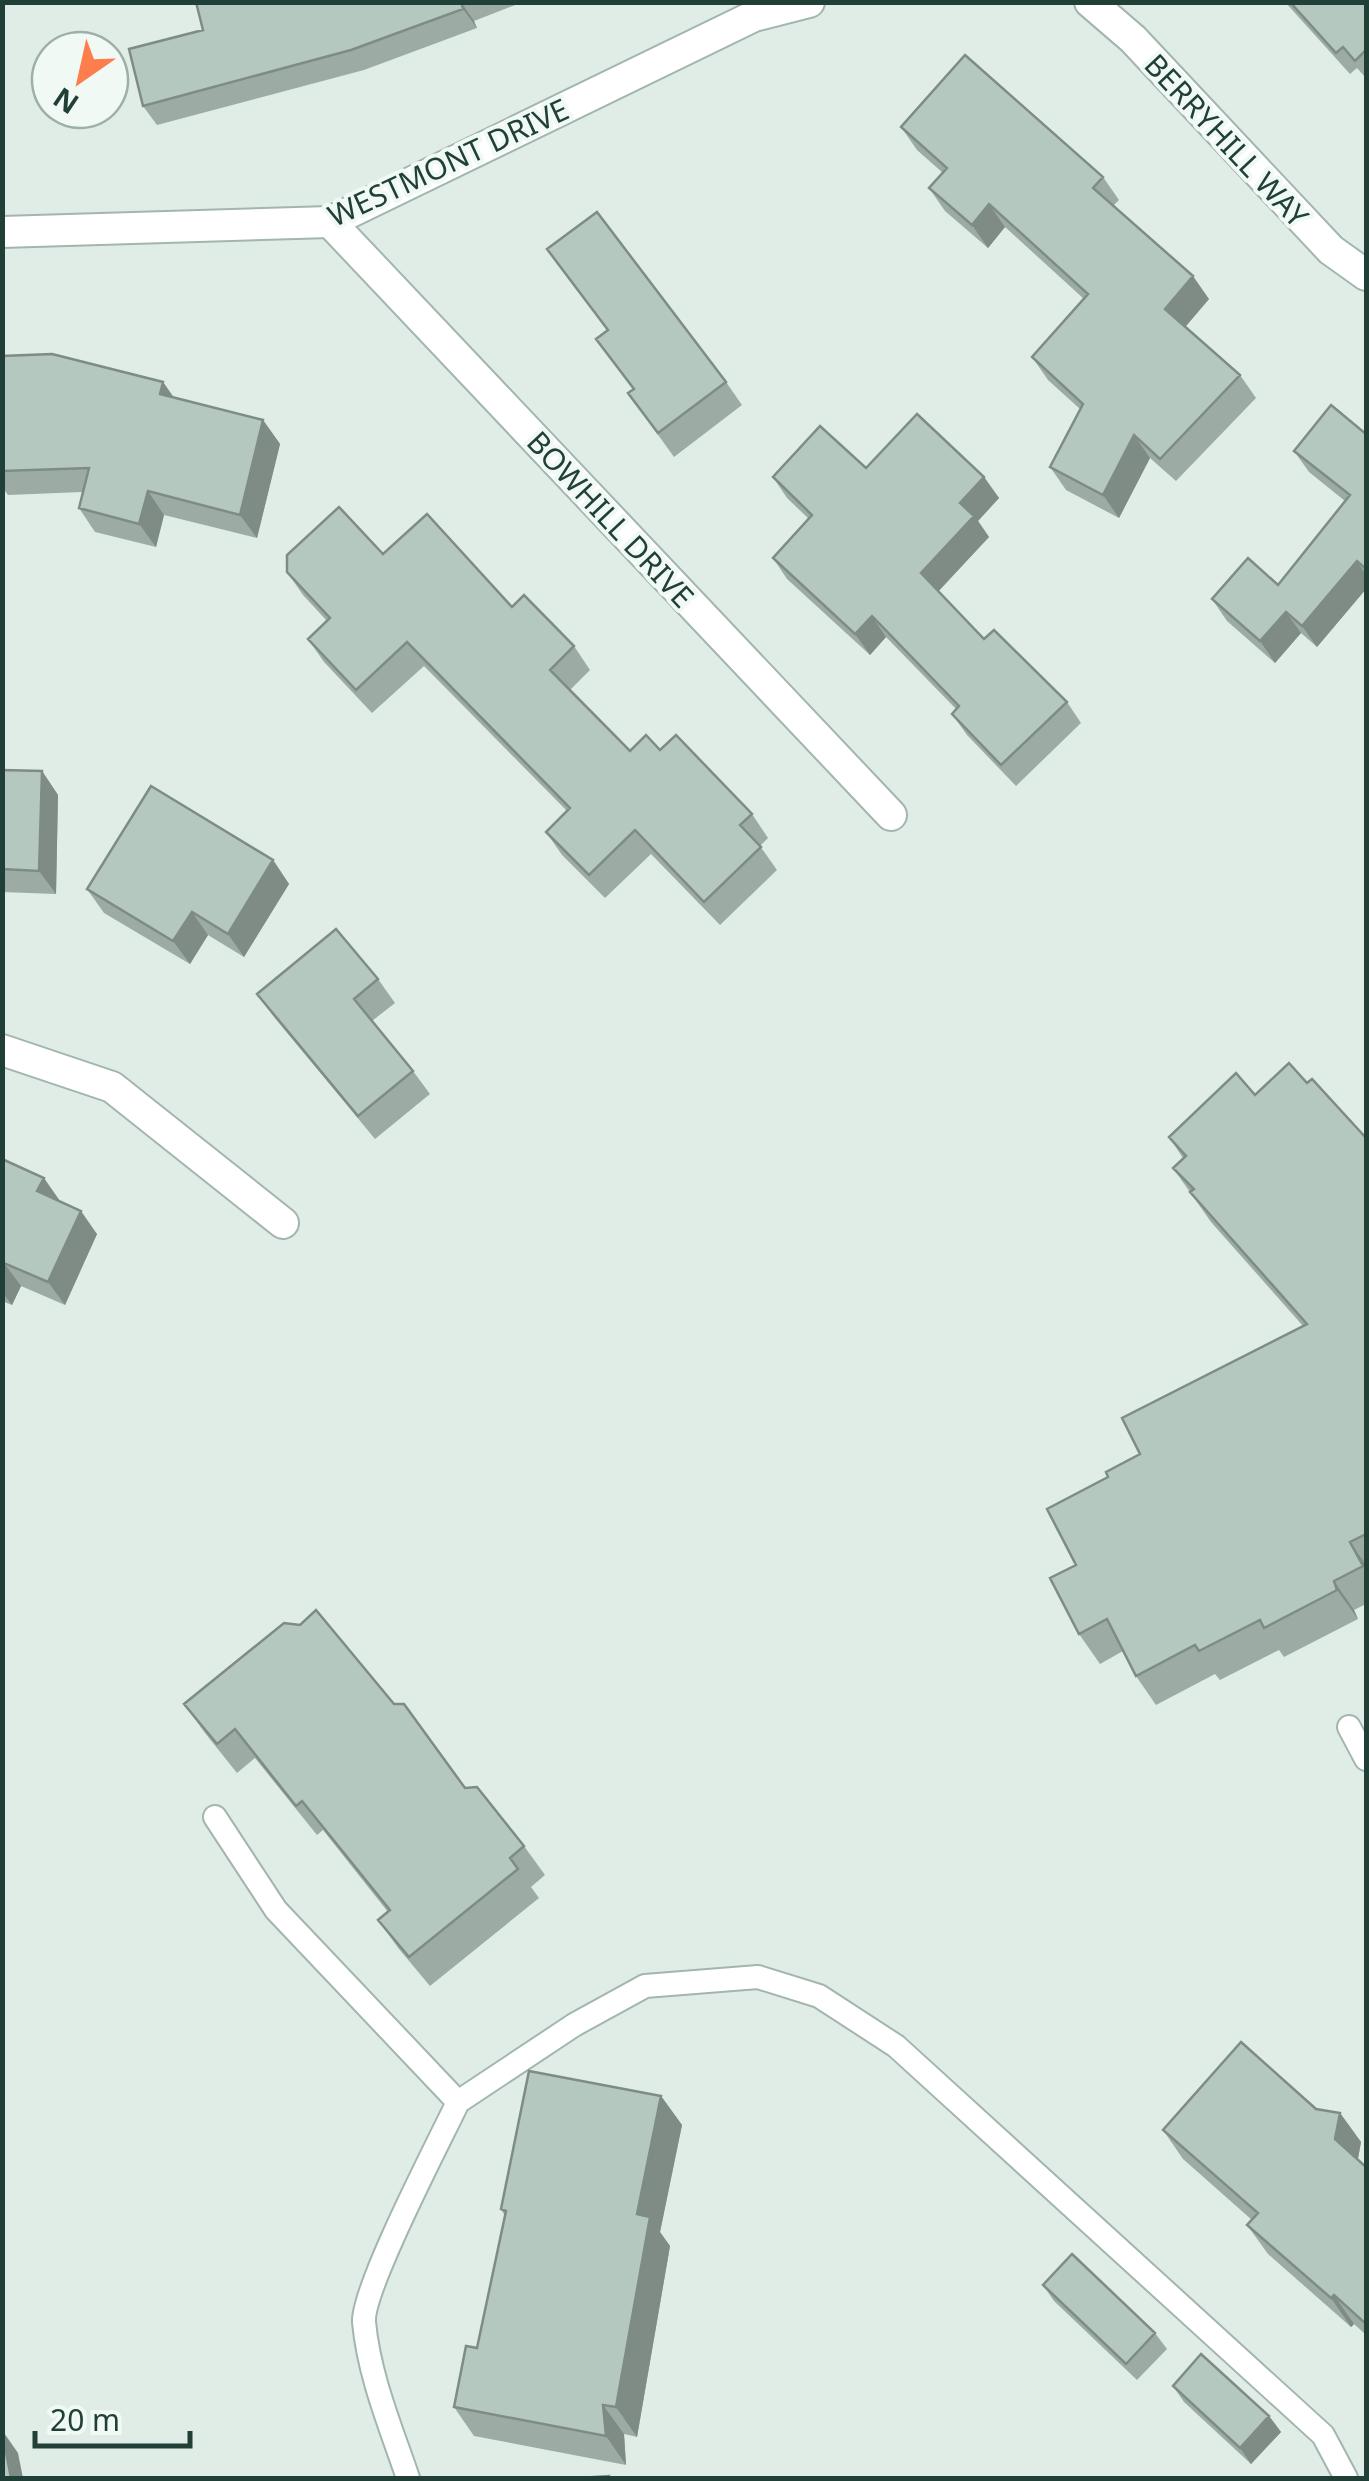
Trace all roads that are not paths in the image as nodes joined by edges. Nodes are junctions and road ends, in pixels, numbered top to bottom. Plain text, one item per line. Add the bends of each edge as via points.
1 (809, 2) edge
2 (1090, 2) edge
3 (330, 222) junction
4 (2, 232) edge
5 (1366, 275) edge
6 (891, 815) dead end
7 (2, 1050) edge
8 (283, 1223) dead end
9 (1349, 1726) dead end
10 (1366, 1758) edge
11 (215, 1817) dead end
12 (458, 2102) junction
13 (408, 2478) edge
14 (1346, 2478) edge

1 - 3 street, WESTMONT DRIVE via 754,16
2 - 5 street, BERRYHILL WAY via 1331,250
3 - 4 street, WESTMONT DRIVE
3 - 6 street, BOWHILL DRIVE
7 - 8 street via 112,1087
9 - 10 lane
11 - 12 lane via 276,1910
12 - 13 lane via 400,2222 364,2318 381,2400
12 - 14 lane via 645,1986 758,1977 820,1996 896,2046 1297,2412 1323,2436

